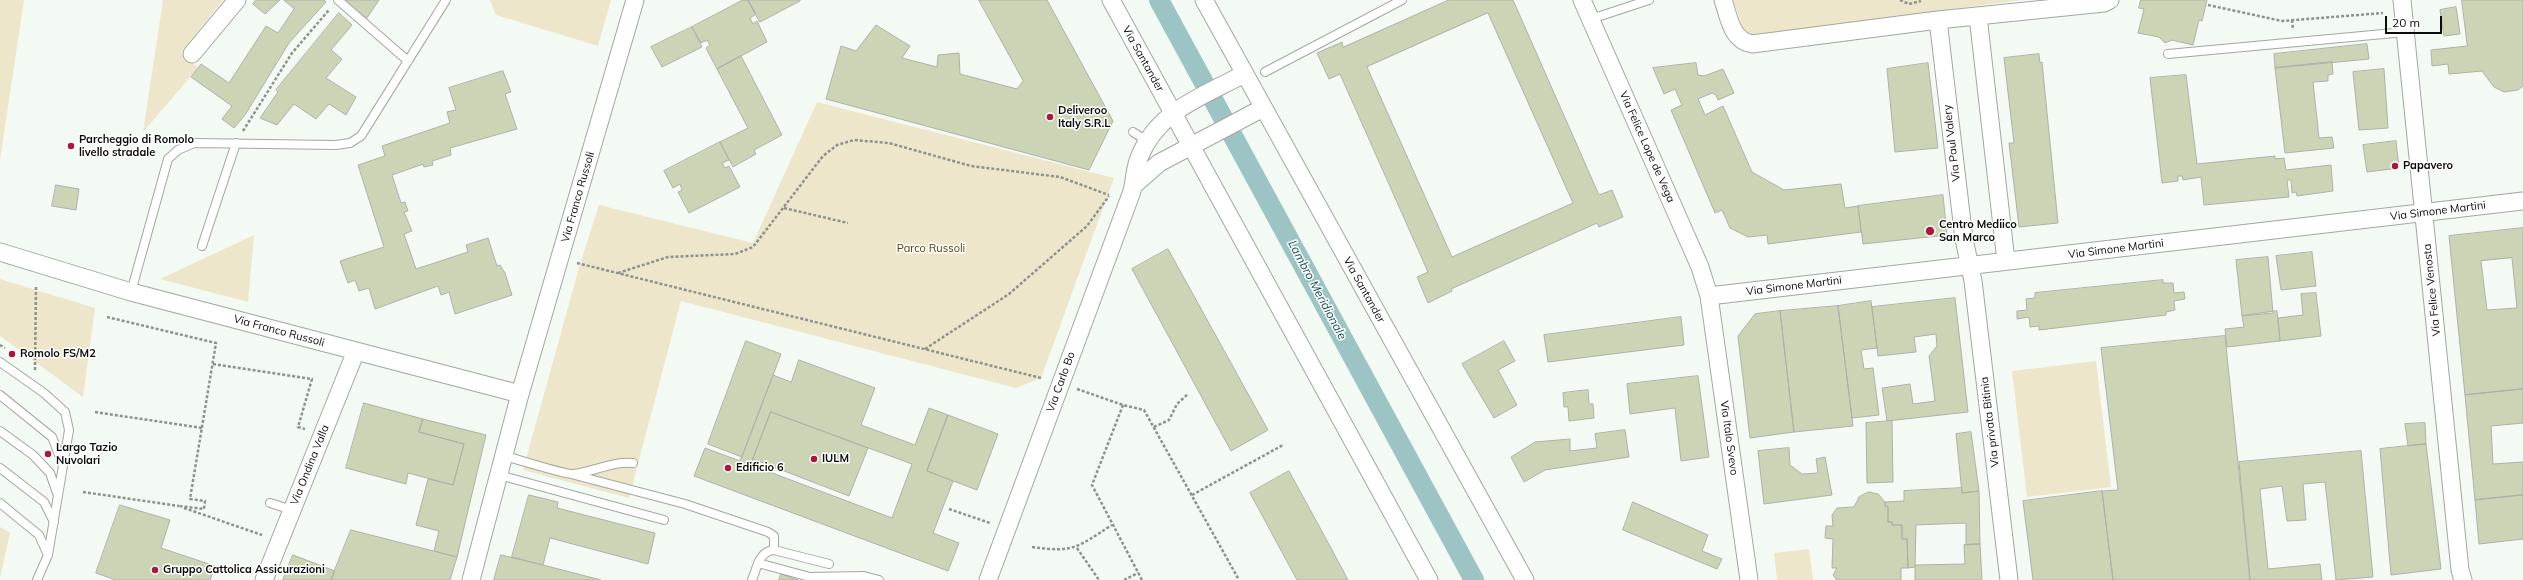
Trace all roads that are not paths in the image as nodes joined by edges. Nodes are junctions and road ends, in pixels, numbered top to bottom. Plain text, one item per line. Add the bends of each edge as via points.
1 (237, 0) edge
2 (446, 0) edge
3 (635, 0) edge
4 (1111, 0) edge
5 (1204, 0) edge
6 (1402, 0) edge
7 (1582, 0) edge
8 (1649, 0) edge
9 (1723, 0) edge
10 (2110, 0) edge
11 (2402, 0) edge
12 (335, 3) edge
13 (1978, 16) junction
14 (1591, 19) junction
15 (1938, 20) junction
16 (2405, 32) junction
17 (192, 54) dead end
18 (2168, 54) dead end
19 (408, 61) junction
20 (1265, 72) dead end
21 (1238, 77) junction
22 (1178, 109) junction
23 (1258, 111) junction
24 (1133, 132) dead end
25 (1147, 141) junction
26 (236, 144) junction
27 (1197, 144) junction
28 (1134, 185) junction
29 (2523, 202) edge
30 (2424, 213) junction
31 (202, 246) dead end
32 (0, 252) edge
33 (2006, 261) junction
34 (1969, 265) junction
35 (131, 292) junction
36 (1709, 296) junction
37 (356, 351) junction
38 (0, 362) edge
39 (520, 394) junction
40 (0, 395) edge
41 (0, 431) edge
42 (504, 456) junction
43 (633, 463) dead end
44 (63, 466) junction
45 (0, 468) edge
46 (571, 474) junction
47 (499, 475) junction
48 (58, 496) junction
49 (0, 503) edge
50 (270, 503) dead end
51 (292, 510) junction
52 (664, 520) dead end
53 (54, 522) junction
54 (774, 550) junction
55 (48, 555) junction
56 (758, 563) junction
57 (829, 564) dead end
58 (37, 580) edge
59 (264, 580) edge
60 (471, 580) edge
61 (752, 580) edge
62 (879, 580) edge
63 (988, 580) edge
64 (1429, 580) edge
65 (1525, 580) edge
66 (1749, 580) edge
67 (2009, 580) edge
68 (2463, 580) edge

1 - 17 street
2 - 19 lane
3 - 39 street, Via Franco Russoli
4 - 22 street, Via Santander
5 - 21 street, Via Santander
6 - 20 lane
7 - 14 street, Via Felice Lope de Vega
8 - 14 lane
9 - 15 street via 1737,38 1752,44
10 - 13 street via 2104,4
11 - 16 street, Via Felice Venosta
12 - 19 lane
13 - 15 street
13 - 33 street
14 - 36 street, Via Felice Lope de Vega via 1700,267
15 - 34 street, Via Paul Valery
16 - 18 lane
16 - 30 street, Via Felice Venosta
19 - 26 lane via 361,136 350,144
21 - 22 street, Via Carlo Bo
21 - 23 street, Via Santander
22 - 25 street, Via Carlo Bo via 1153,131
22 - 27 street, Via Santander
23 - 27 street, Via Carlo Bo
23 - 65 street, Via Santander
24 - 25 lane
25 - 28 street, Via Carlo Bo via 1138,160
26 - 31 lane
26 - 35 lane via 194,143 178,150 168,159
27 - 28 street, Via Carlo Bo via 1159,163
27 - 64 street, Via Santander
28 - 63 street, Via Carlo Bo
29 - 30 street, Via Simone Martini
30 - 33 street, Via Simone Martini
30 - 68 street, Via Felice Venosta
32 - 35 street
33 - 34 street, Via Simone Martini
34 - 36 street, Via Simone Martini
34 - 67 street, Via privata Bitinia
35 - 37 street, Via Franco Russoli
36 - 66 street, Via Italo Svevo
37 - 39 street, Via Franco Russoli
37 - 51 street, Via Ondina Valla
38 - 44 lane via 44,393 65,412 69,430
39 - 42 street, Via Franco Russoli
40 - 44 lane via 52,437
41 - 48 lane via 33,455 50,473
42 - 46 lane
42 - 47 street, Via Franco Russoli
43 - 46 lane via 607,465 592,471
44 - 48 lane
45 - 53 lane via 44,502
46 - 54 lane via 685,504 768,532 774,536
47 - 52 lane
47 - 60 street, Via Franco Russoli
48 - 53 lane
49 - 55 lane via 39,535
50 - 51 lane
51 - 59 street, Via Ondina Valla
53 - 55 lane
54 - 56 lane via 762,554
54 - 57 lane
55 - 58 lane
56 - 61 lane
56 - 62 lane via 810,577 864,576

